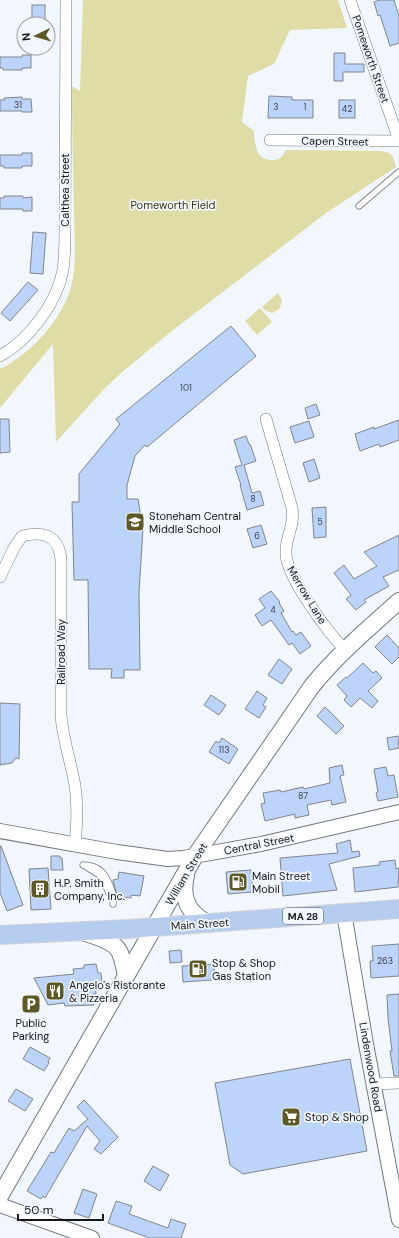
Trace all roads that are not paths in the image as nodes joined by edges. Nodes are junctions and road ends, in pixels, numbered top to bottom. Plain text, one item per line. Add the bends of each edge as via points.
1 (66, 0) edge
2 (350, 0) edge
3 (270, 140) dead end
4 (399, 141) edge
5 (399, 172) edge
6 (359, 206) dead end
7 (0, 356) edge
8 (266, 420) dead end
9 (0, 577) edge
10 (399, 601) edge
11 (345, 650) junction
12 (399, 812) edge
13 (0, 832) edge
14 (75, 845) junction
15 (195, 856) junction
16 (83, 865) dead end
17 (186, 871) junction
18 (113, 904) dead end
19 (399, 909) edge
20 (344, 913) junction
21 (208, 923) junction
22 (154, 927) junction
23 (83, 932) junction
24 (0, 935) edge
25 (126, 975) junction
26 (399, 1083) edge
27 (374, 1084) junction
28 (0, 1196) edge
29 (0, 1205) edge
30 (399, 1220) edge
31 (92, 1238) edge

1 - 7 street, Calthea Street via 63,271 57,290 42,315 26,336
2 - 4 street, Pomeworth Street
3 - 4 street, Capen Street
5 - 6 lane
8 - 11 street, Merrow Lane via 292,508 293,521 286,548 288,564 300,588 332,636
9 - 14 street, Railroad Way via 22,536 44,534 58,547 61,560 61,716 75,785
10 - 11 main road, William Street
11 - 15 main road, William Street via 312,686
12 - 15 street, Central Street via 261,844
13 - 14 street, Central Street
14 - 15 street, Central Street via 154,858
15 - 17 main road, William Street
16 - 18 lane via 105,882
17 - 21 main road via 184,890 188,906 195,916
17 - 22 main road, William Street
19 - 20 main road, Main Street / MA 28
20 - 21 main road, Main Street / MA 28
20 - 27 street, Lindenwood Road
21 - 22 main road, Main Street / MA 28
22 - 23 main road, Main Street / MA 28
22 - 25 main road, William Street
23 - 24 main road, Main Street / MA 28
23 - 25 main road via 116,947 120,952
25 - 28 main road, William Street
26 - 27 street
27 - 30 street, Lindenwood Road
29 - 31 street

